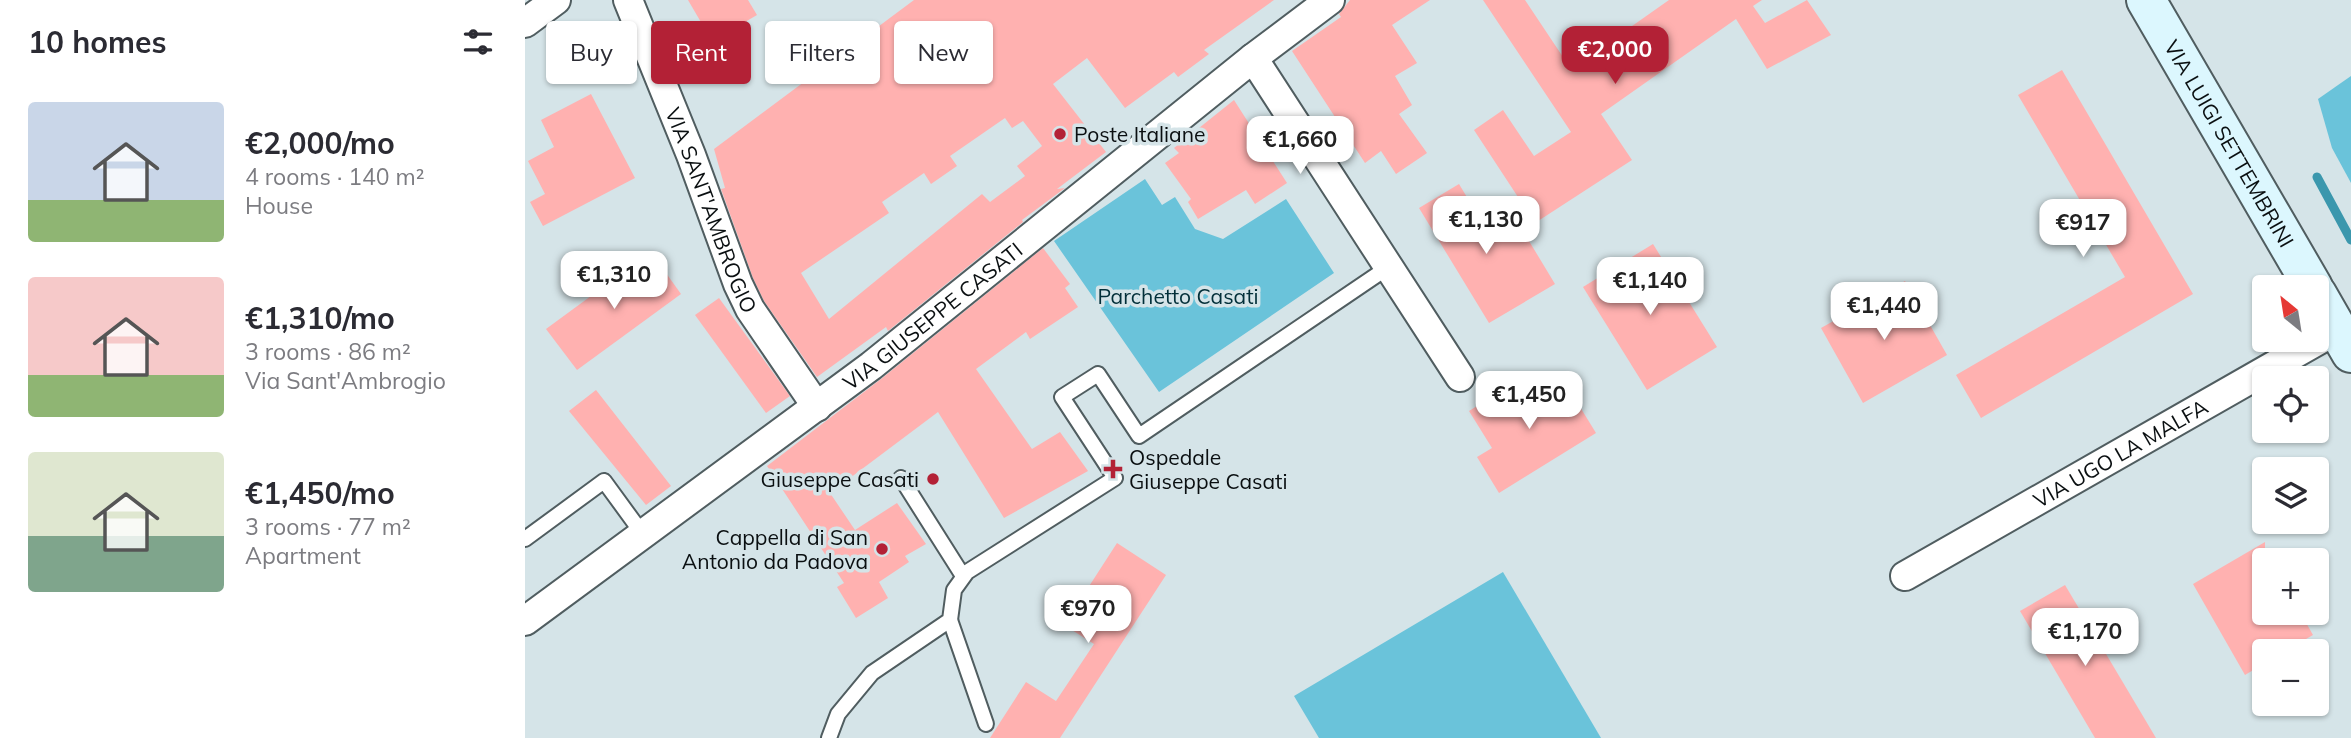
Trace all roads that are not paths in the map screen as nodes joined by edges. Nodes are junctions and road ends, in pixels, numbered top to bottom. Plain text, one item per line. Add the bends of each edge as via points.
1 (556, 0) edge
2 (628, 0) edge
3 (2146, 0) edge
4 (1328, 1) edge
5 (525, 23) edge
6 (1253, 58) junction
7 (1387, 268) junction
8 (2306, 275) edge
9 (2329, 315) edge
10 (2344, 341) edge
11 (1460, 377) dead end
12 (817, 407) junction
13 (901, 478) dead end
14 (642, 533) junction
15 (525, 539) edge
16 (963, 576) junction
17 (1905, 576) dead end
18 (950, 620) junction
19 (525, 621) edge
20 (986, 724) dead end
21 (829, 738) edge

1 - 5 street
2 - 12 street, VIA SANT'AMBROGIO via 738,284
3 - 8 street, VIA LUIGI SETTEMBRINI
4 - 6 street, VIA GIUSEPPE CASATI
6 - 7 street
6 - 12 street, VIA GIUSEPPE CASATI
7 - 11 street
7 - 16 lane via 1139,436 1098,374 1062,397 1115,478
9 - 10 street
10 - 17 street, VIA UGO LA MALFA
12 - 14 street, VIA GIUSEPPE CASATI
13 - 16 lane
14 - 15 lane via 604,481
14 - 19 street, VIA GIUSEPPE CASATI
16 - 18 lane via 954,590
18 - 20 lane
18 - 21 lane via 872,673 838,713

